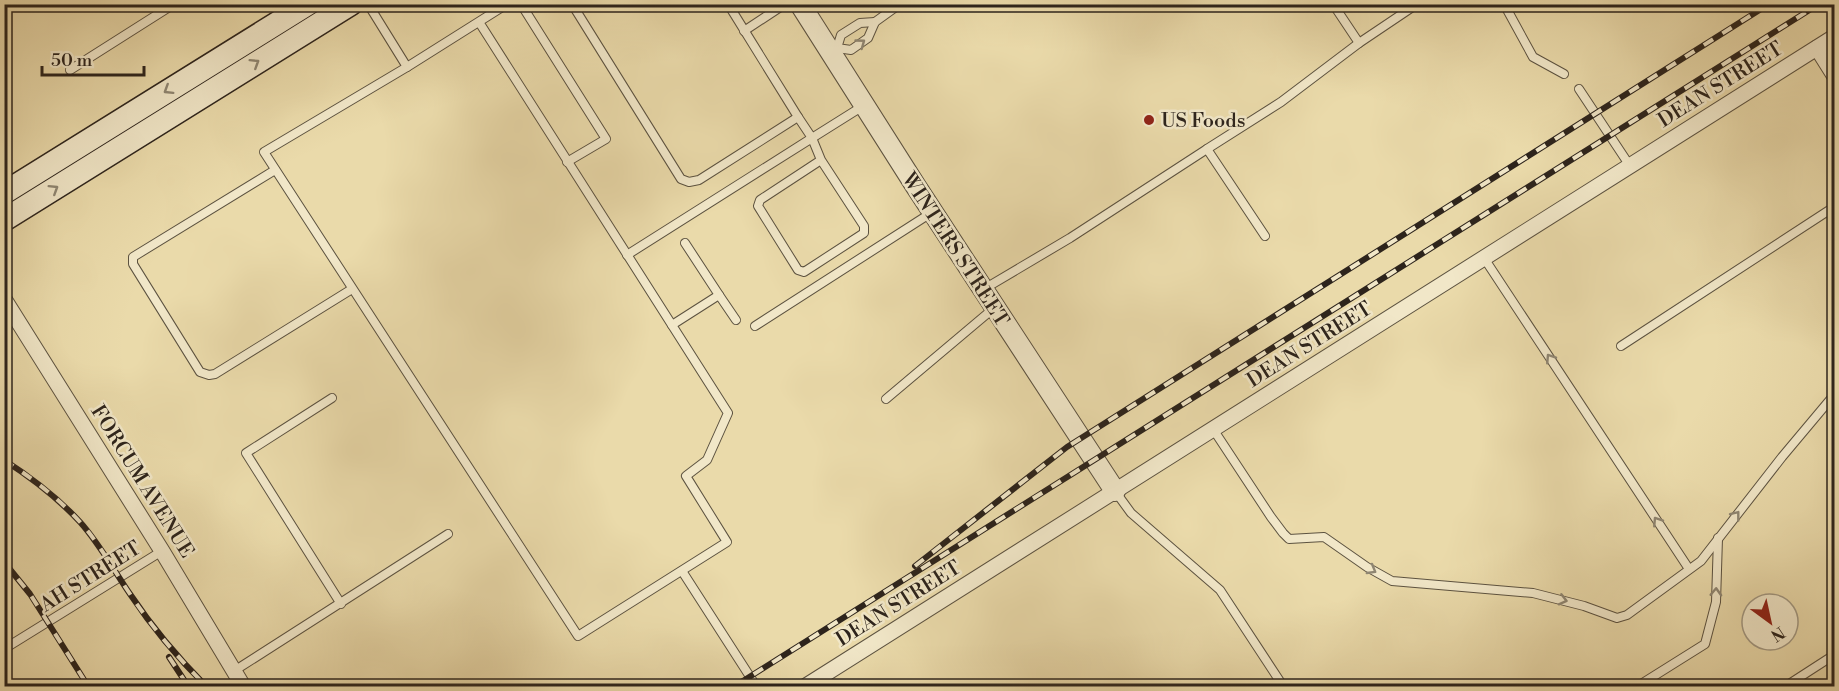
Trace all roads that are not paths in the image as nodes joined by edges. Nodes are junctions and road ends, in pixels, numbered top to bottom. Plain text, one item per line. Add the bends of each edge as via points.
1 (174, 4) edge
2 (351, 4) edge
3 (368, 4) edge
4 (507, 4) edge
5 (521, 4) edge
6 (572, 4) edge
7 (728, 4) edge
8 (785, 4) edge
9 (800, 4) edge
10 (900, 4) edge
11 (1332, 4) edge
12 (1504, 4) edge
13 (1415, 5) edge
14 (298, 7) edge
15 (889, 8) edge
16 (479, 22) junction
17 (875, 22) junction
18 (744, 31) junction
19 (1834, 37) edge
20 (1359, 43) junction
21 (1834, 44) edge
22 (1817, 48) junction
23 (834, 50) junction
24 (406, 67) junction
25 (70, 70) dead end
26 (1564, 74) dead end
27 (1834, 75) edge
28 (1579, 89) dead end
29 (864, 105) junction
30 (798, 117) junction
31 (812, 138) junction
32 (1207, 149) junction
33 (821, 160) junction
34 (567, 162) junction
35 (1630, 166) junction
36 (275, 170) junction
37 (4, 193) edge
38 (1834, 207) edge
39 (932, 212) junction
40 (4, 220) edge
41 (1265, 236) dead end
42 (686, 243) dead end
43 (627, 255) junction
44 (1484, 258) junction
45 (352, 289) junction
46 (983, 290) junction
47 (719, 296) junction
48 (4, 299) edge
49 (994, 308) junction
50 (736, 320) dead end
51 (672, 325) junction
52 (755, 326) dead end
53 (1621, 346) dead end
54 (1834, 395) edge
55 (332, 398) dead end
56 (886, 399) dead end
57 (1213, 429) junction
58 (1115, 491) junction
59 (448, 534) dead end
60 (1718, 538) junction
61 (162, 551) junction
62 (1689, 570) junction
63 (682, 571) junction
64 (340, 604) junction
65 (4, 649) edge
66 (1834, 655) edge
67 (234, 671) junction
68 (243, 687) edge
69 (756, 687) edge
70 (806, 687) edge
71 (1283, 687) edge
72 (1638, 687) edge
73 (1786, 687) edge

1 - 25 lane
40 -> 2 main road
3 - 24 lane
4 - 16 lane
5 - 34 lane via 606,139
6 - 30 lane via 681,178 689,182 699,180
7 - 18 lane
8 - 18 lane
9 - 23 street, WINTERS STREET
10 - 15 lane
11 - 20 lane
12 - 26 lane via 1533,57
13 - 20 lane
14 -> 37 main road
15 - 17 lane
16 - 24 lane
16 - 34 lane
17 - 23 lane via 860,23 841,35
23 -> 17 lane via 851,50 868,38
18 - 30 lane
19 - 22 street, DEAN STREET
20 - 32 lane via 1281,102
21 - 22 lane
22 - 27 street
22 - 35 street, DEAN STREET
23 - 29 street, WINTERS STREET
24 - 36 lane via 264,152
28 - 35 lane
29 - 31 lane
29 - 39 street, WINTERS STREET
30 - 31 lane
31 - 33 lane
31 - 43 lane
32 - 41 lane
32 - 46 lane
33 - 33 lane via 864,226 864,233 804,272 798,270 758,207 759,200
34 - 43 lane
35 - 44 street, DEAN STREET
36 - 45 lane
36 - 45 lane via 133,257 133,264 200,372 215,374
38 - 53 lane
39 - 46 street, WINTERS STREET
39 - 52 lane
42 - 47 lane
43 - 51 lane
44 - 57 street, DEAN STREET
62 -> 44 lane
45 - 63 lane via 578,636
46 - 49 street, WINTERS STREET
47 - 50 lane
47 - 51 lane
48 - 61 street, FORCUM AVENUE
49 - 56 lane
49 - 58 street, WINTERS STREET
51 - 63 lane via 728,413 707,460 686,476 727,542
60 -> 54 lane
55 - 64 lane via 246,453
57 - 58 street, DEAN STREET
57 -> 62 lane via 1289,539 1324,537 1392,581 1533,593 1617,618 1628,615
58 - 70 street, DEAN STREET
58 - 71 lane via 1131,513 1220,590
59 - 64 lane
60 - 62 lane
72 -> 60 lane via 1705,644 1716,602
61 - 65 lane, AH STREET
61 - 67 street, FORCUM AVENUE
63 - 69 lane
64 - 67 lane
66 - 73 lane
67 - 68 street, FORCUM AVENUE

